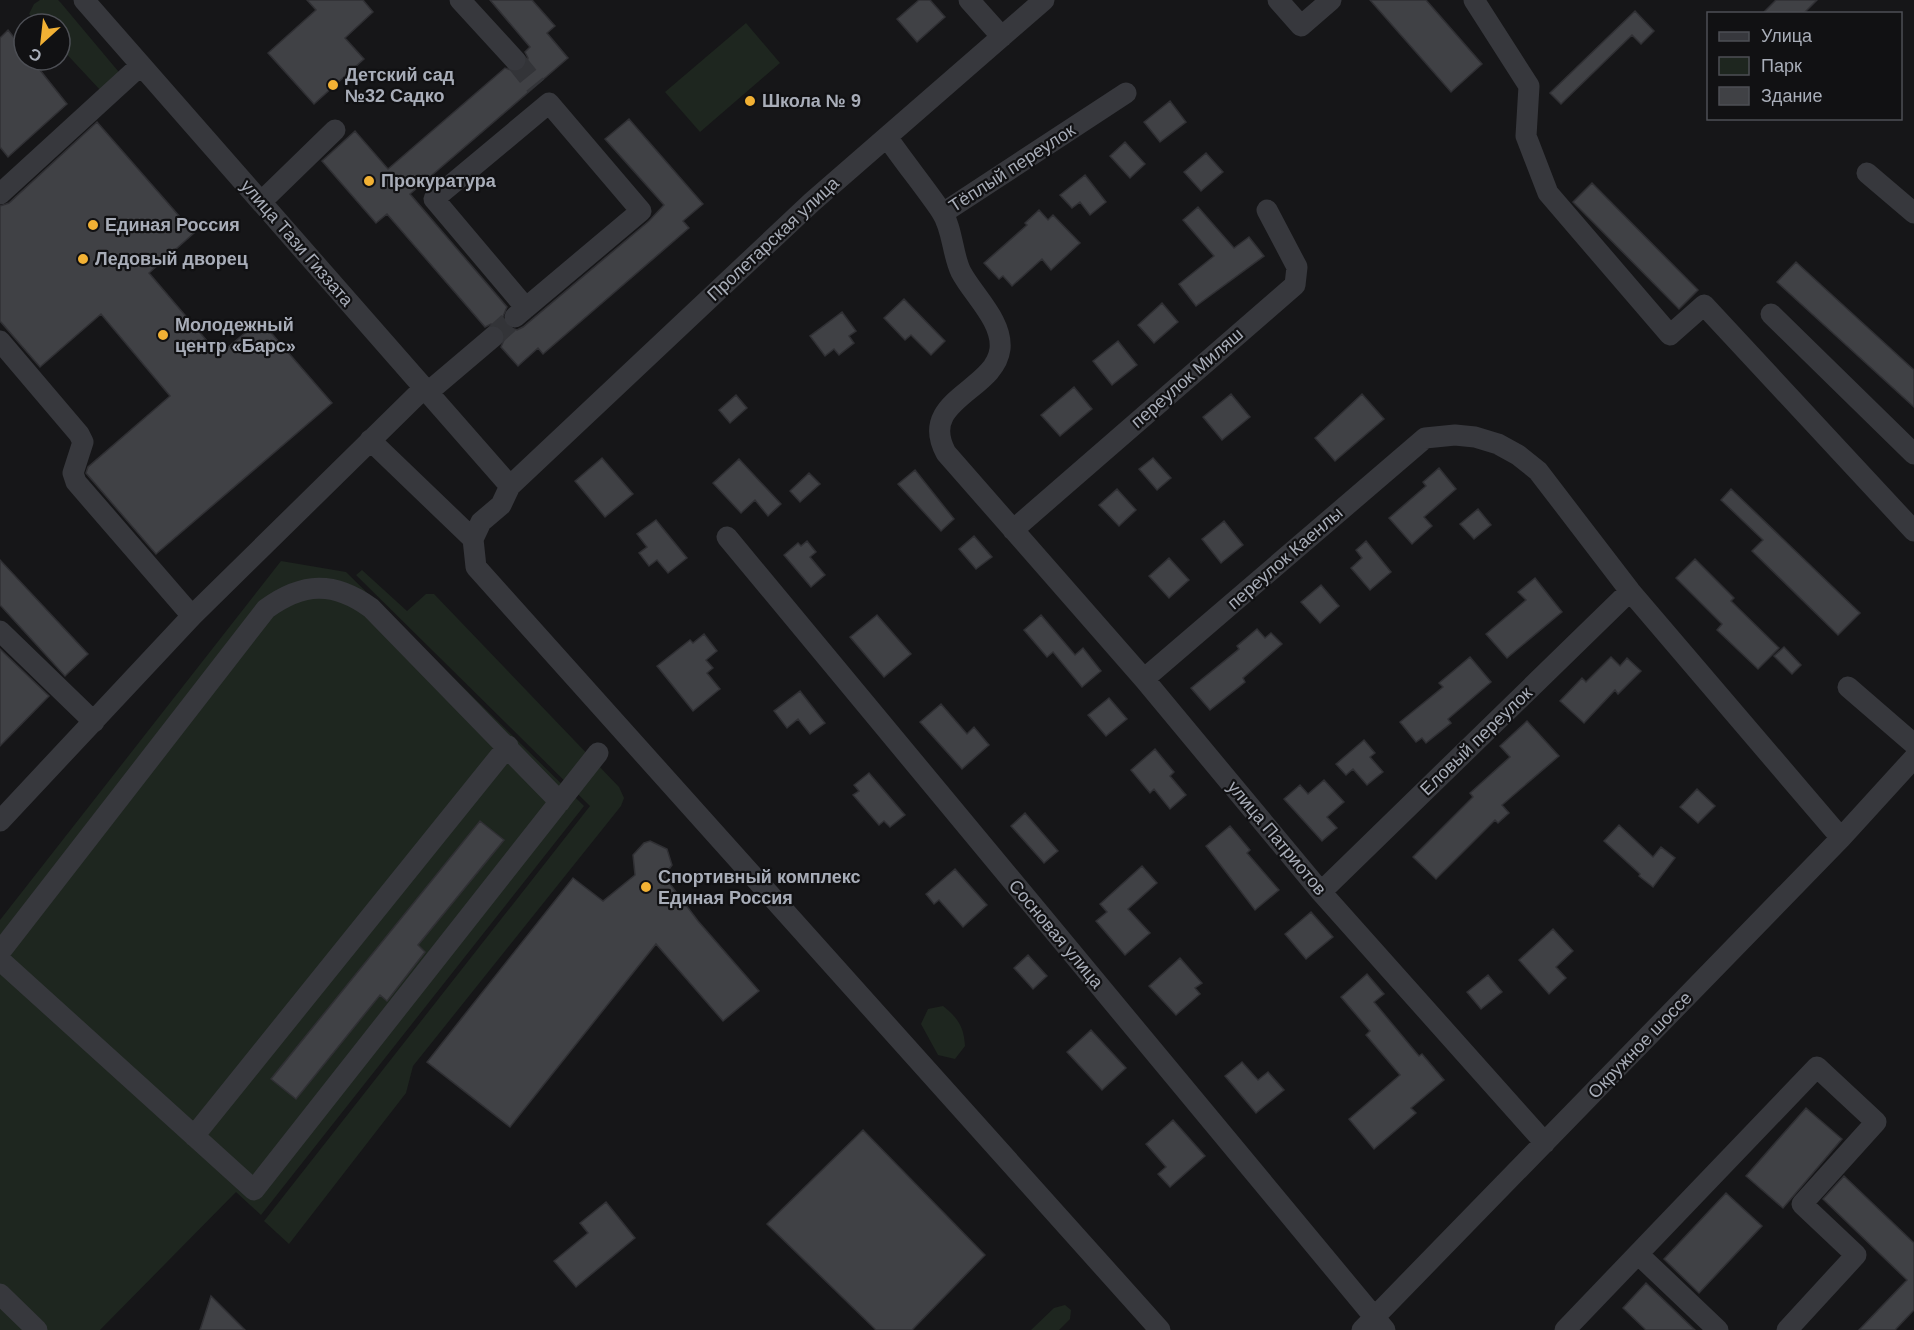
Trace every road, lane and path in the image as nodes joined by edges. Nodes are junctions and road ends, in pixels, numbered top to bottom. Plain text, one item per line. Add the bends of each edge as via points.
1 (84, 0) edge
2 (460, 0) edge
3 (969, 0) edge
4 (1044, 0) edge
5 (1278, 0) edge
6 (1332, 0) edge
7 (1474, 0) edge
8 (1002, 37) junction
9 (515, 60) tunnel mouth
10 (141, 64) junction
11 (1126, 93) dead end
12 (335, 130) dead end
13 (887, 137) junction
14 (1867, 173) dead end
15 (0, 194) edge
16 (261, 202) junction
17 (1267, 210) dead end
18 (943, 213) junction
19 (1914, 213) edge
20 (521, 313) joint
21 (1772, 314) dead end
22 (493, 337) tunnel mouth
23 (0, 342) edge
24 (425, 391) junction
25 (370, 440) junction
26 (1914, 454) edge
27 (510, 486) junction
28 (1014, 527) junction
29 (1914, 531) edge
30 (727, 537) dead end
31 (473, 539) junction
32 (1630, 591) junction
33 (192, 616) junction
34 (0, 631) edge
35 (1144, 679) junction
36 (1848, 687) dead end
37 (94, 722) junction
38 (1914, 744) edge
39 (508, 746) junction
40 (598, 753) dead end
41 (1914, 758) edge
42 (560, 802) junction
43 (0, 821) edge
44 (1841, 838) junction
45 (1322, 892) junction
46 (0, 952) edge
47 (0, 960) edge
48 (194, 1136) junction
49 (1545, 1143) junction
50 (1638, 1254) junction
51 (0, 1294) edge
52 (1374, 1326) edge
53 (37, 1330) edge
54 (1160, 1330) edge
55 (1565, 1330) edge
56 (1718, 1330) edge
57 (1787, 1330) edge

1 - 10 street, улица Тази Гиззата
2 - 9 street
3 - 8 street
4 - 8 street, Пролетарская улица
5 - 6 street via 1301,26
7 - 29 street via 1529,86 1526,136 1548,193 1670,335 1704,305
8 - 13 street, Пролетарская улица
10 - 15 street
10 - 16 street, улица Тази Гиззата
11 - 18 street, Тёплый переулок
12 - 16 street
13 - 18 street
13 - 27 street, Пролетарская улица
14 - 19 street
16 - 24 street, улица Тази Гиззата
17 - 28 street, переулок Миляш via 1297,267 1295,285
18 - 28 street, Тёплый переулок via 960,271 996,327 1000,348 994,365 943,416 941,443
20 - 20 street via 641,211 549,103 434,199
21 - 26 street
22 - 24 street
23 - 33 street via 79,434 83,442 73,473 76,482
24 - 25 street
24 - 27 street, улица Тази Гиззата
25 - 31 street
25 - 33 street
27 - 31 street, Пролетарская улица via 501,504 481,522
28 - 35 street, улица Патриотов
30 - 52 street, Сосновая улица
31 - 54 street via 476,567
32 - 35 street, переулок Каенлы via 1538,471 1518,455 1475,437 1425,438
32 - 44 street
32 - 45 street, Еловый переулок
33 - 37 street
34 - 37 street
35 - 45 street, улица Патриотов
36 - 38 street
37 - 43 street
39 - 42 street
39 - 46 street via 371,608 339,590 300,590 266,609
39 - 48 street
40 - 42 street
41 - 44 street, Окружное шоссе
42 - 48 street via 254,1190
44 - 49 street, Окружное шоссе
45 - 49 street, улица Патриотов
47 - 48 street
49 - 52 street, Окружное шоссе
50 - 55 street
50 - 56 street
50 - 57 street via 1818,1067 1876,1122 1802,1204 1856,1255
51 - 53 street

